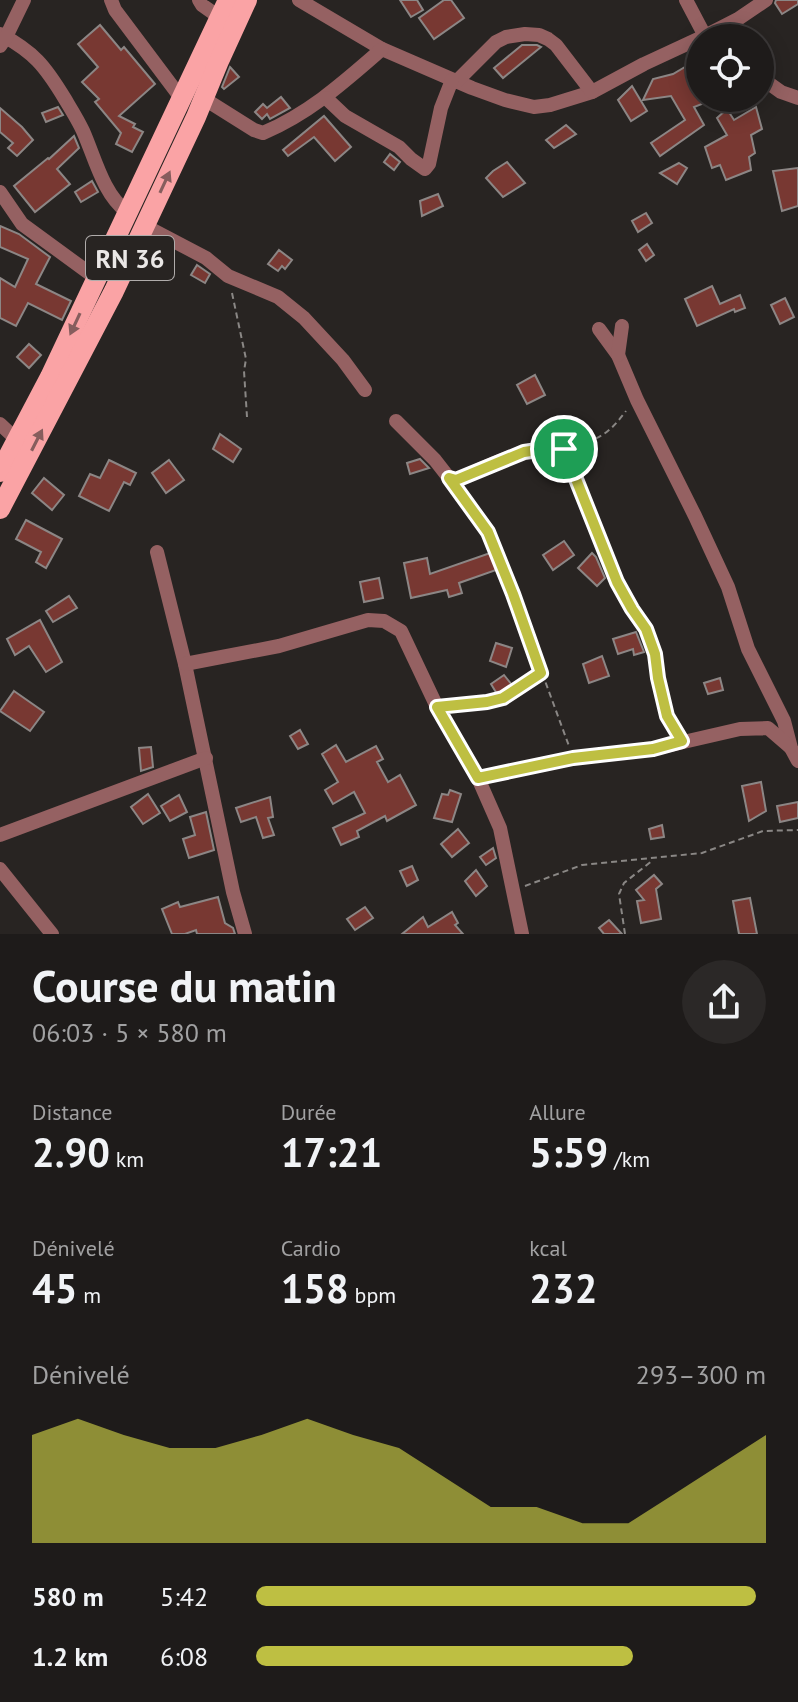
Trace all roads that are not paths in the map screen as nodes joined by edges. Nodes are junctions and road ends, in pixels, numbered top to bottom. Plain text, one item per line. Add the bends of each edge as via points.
1 (24, 0) edge
2 (111, 0) edge
3 (199, 0) edge
4 (247, 0) edge
5 (299, 0) edge
6 (686, 0) edge
7 (766, 0) edge
8 (223, 8) edge
9 (698, 24) edge
10 (729, 24) edge
11 (2, 39) edge
12 (686, 45) edge
13 (382, 49) junction
14 (454, 81) junction
15 (774, 87) edge
16 (592, 92) junction
17 (181, 98) junction
18 (203, 98) junction
19 (326, 98) junction
20 (798, 98) edge
21 (0, 192) edge
22 (127, 212) junction
23 (145, 226) junction
24 (96, 278) junction
25 (622, 326) dead end
26 (599, 329) dead end
27 (618, 355) junction
28 (365, 390) dead end
29 (396, 421) dead end
30 (0, 424) edge
31 (17, 440) junction
32 (0, 472) edge
33 (0, 509) edge
34 (157, 552) dead end
35 (185, 664) junction
36 (682, 741) junction
37 (795, 755) edge
38 (206, 758) junction
39 (478, 778) junction
40 (0, 835) edge
41 (0, 869) edge
42 (52, 934) edge
43 (245, 934) edge
44 (522, 934) edge

1 - 11 street
2 - 17 street
3 - 8 street
4 - 18 main road, RN 36
5 - 13 street
6 - 9 street
7 - 10 street
8 - 17 main road, RN 36
11 - 22 street via 23,47 47,70 82,127 117,205
12 - 16 street
13 - 14 street
13 - 19 street
14 - 16 street via 534,107
14 - 16 street via 496,42 539,35 556,45
14 - 19 street via 425,169
15 - 20 street
17 - 22 main road, RN 36
18 - 19 street via 263,133
23 -> 18 main road, RN 36
21 - 24 street via 22,224
22 - 24 main road, RN 36
23 - 28 street via 206,258 228,276 278,297 304,318
33 -> 23 main road, RN 36
24 -> 31 main road, RN 36
25 - 27 street
26 - 27 street
27 - 37 street via 728,587 748,649
29 - 36 street via 456,480 524,452 564,449 617,582 646,629 667,716
30 - 31 street
31 - 32 main road, RN 36
34 - 35 street
35 - 38 street
35 - 39 street via 279,646 368,620 384,621 401,631
36 - 37 street via 763,727
36 - 39 street
38 - 40 street
38 - 43 street
39 - 44 street via 500,828
41 - 42 street

